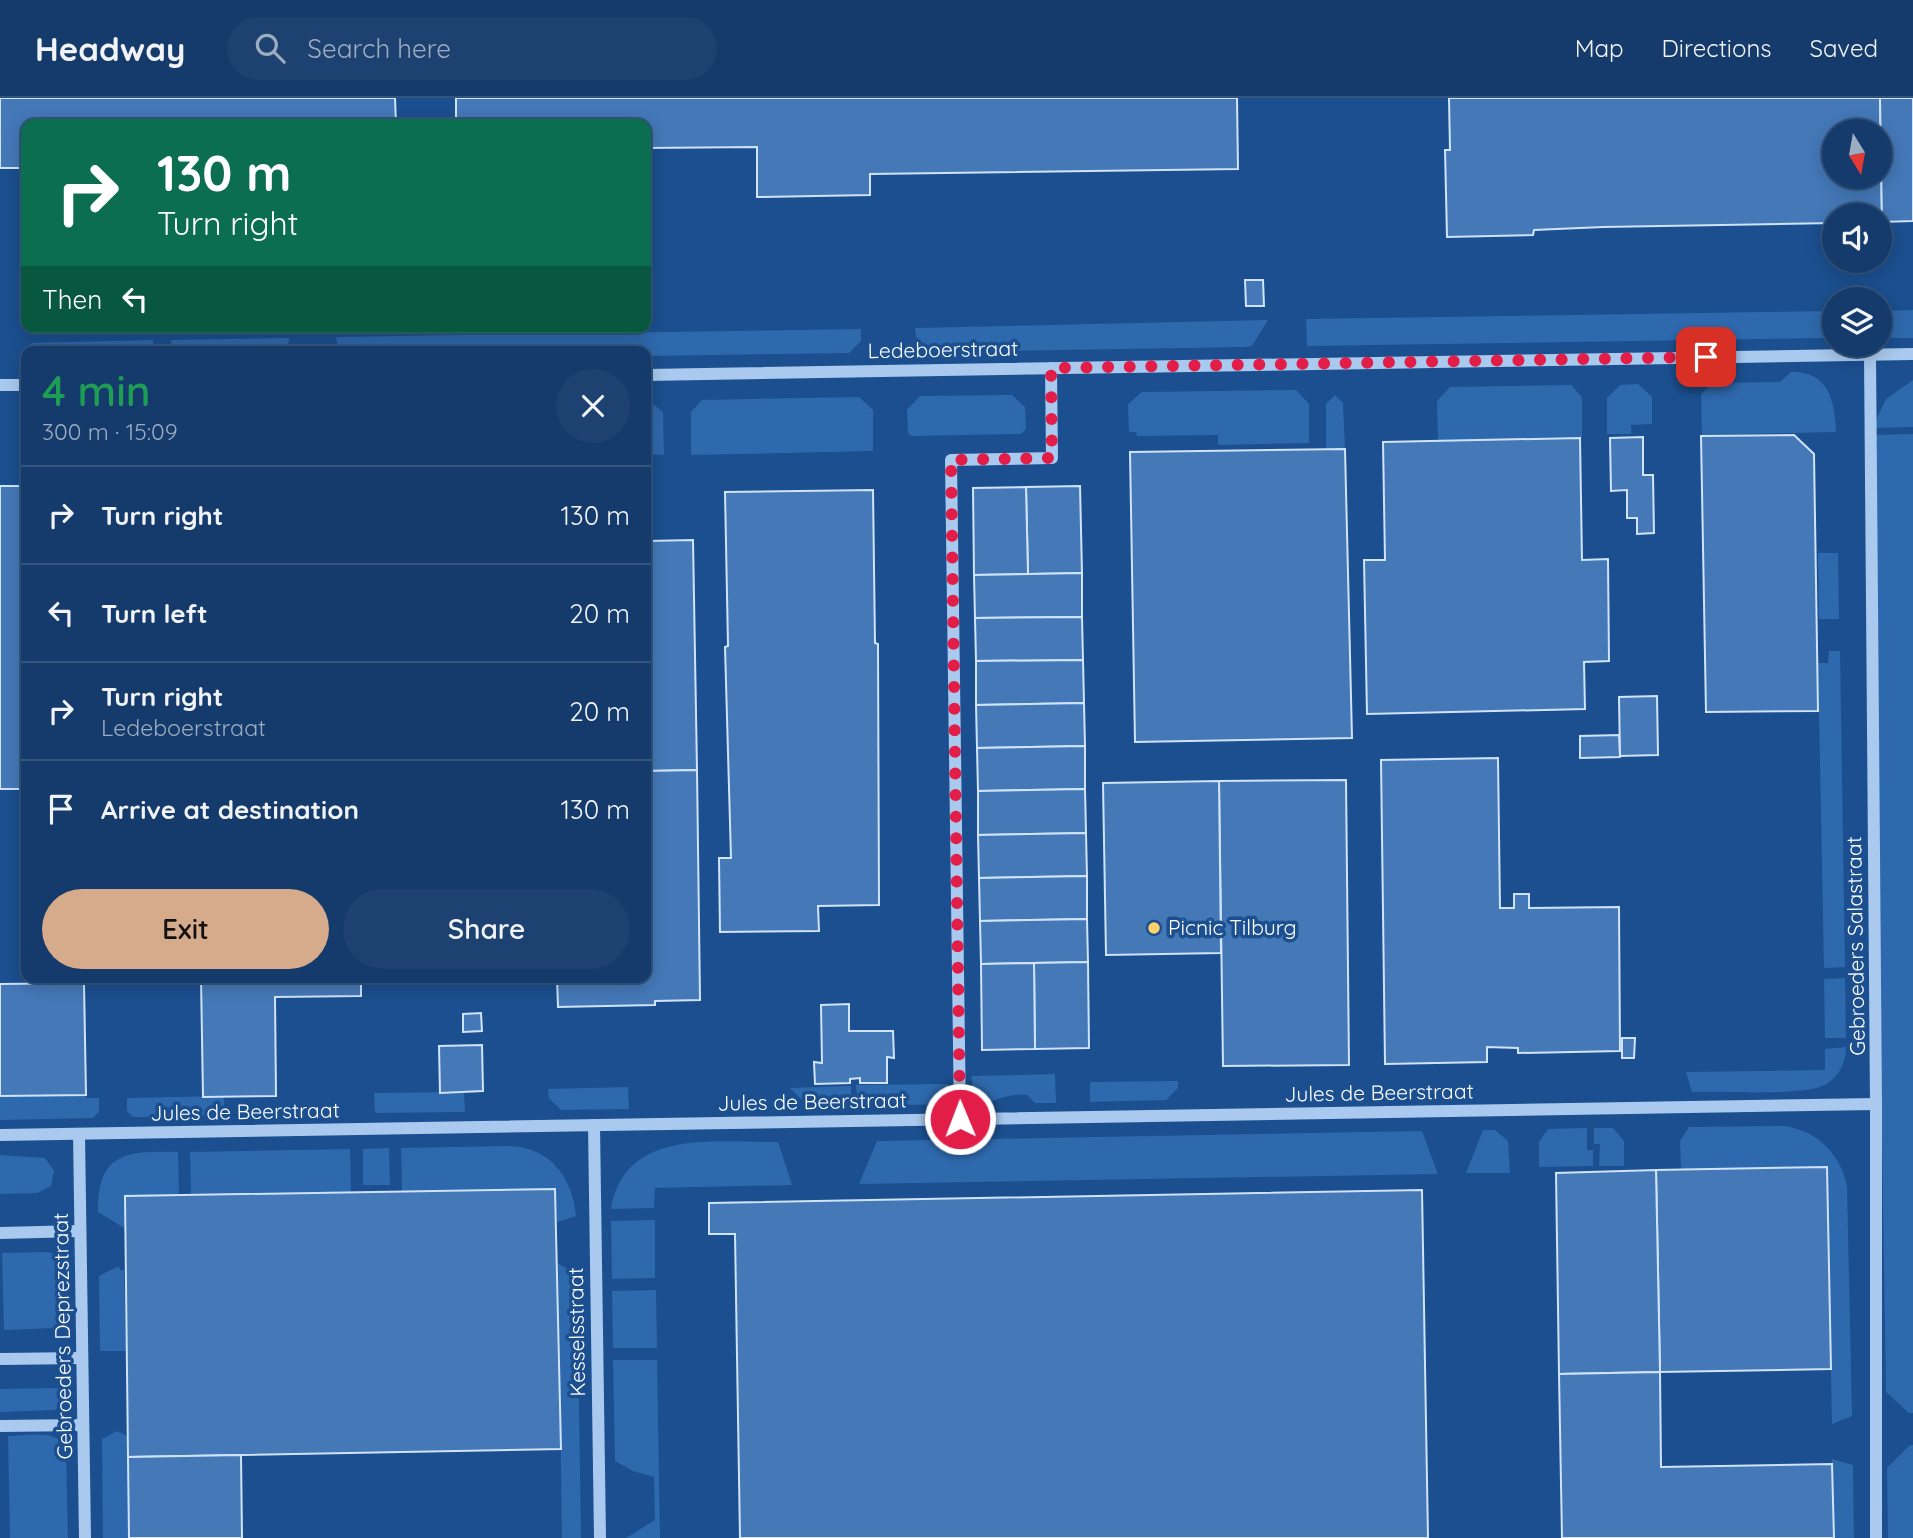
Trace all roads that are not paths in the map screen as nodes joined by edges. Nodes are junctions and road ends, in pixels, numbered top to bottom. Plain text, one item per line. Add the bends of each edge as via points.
1 (1892, 354) edge
2 (1913, 354) edge
3 (1822, 356) edge
4 (1870, 357) edge
5 (1051, 368) junction
6 (651, 374) edge
7 (0, 385) edge
8 (21, 385) edge
9 (1876, 1104) junction
10 (960, 1119) junction
11 (594, 1125) junction
12 (79, 1134) junction
13 (0, 1135) edge
14 (80, 1231) junction
15 (0, 1233) edge
16 (82, 1358) junction
17 (0, 1359) edge
18 (83, 1425) junction
19 (0, 1426) edge
20 (85, 1538) edge
21 (600, 1538) edge
22 (1876, 1538) edge

1 - 2 street, Ledeboerstraat
3 - 5 street, Ledeboerstraat
4 - 9 street, Gebroeders Salastraat
5 - 6 street, Ledeboerstraat
5 - 10 street via 1052,458 951,460
7 - 8 street
9 - 10 street, Jules de Beerstraat
9 - 22 street, Gebroeders Salastraat
10 - 11 street, Jules de Beerstraat
11 - 12 street, Jules de Beerstraat
11 - 21 street, Kesselsstraat
12 - 13 street, Jules de Beerstraat
12 - 14 street, Gebroeders Deprezstraat
14 - 15 street
14 - 16 street, Gebroeders Deprezstraat
16 - 17 street
16 - 18 street, Gebroeders Deprezstraat
18 - 19 street
18 - 20 street, Gebroeders Deprezstraat

